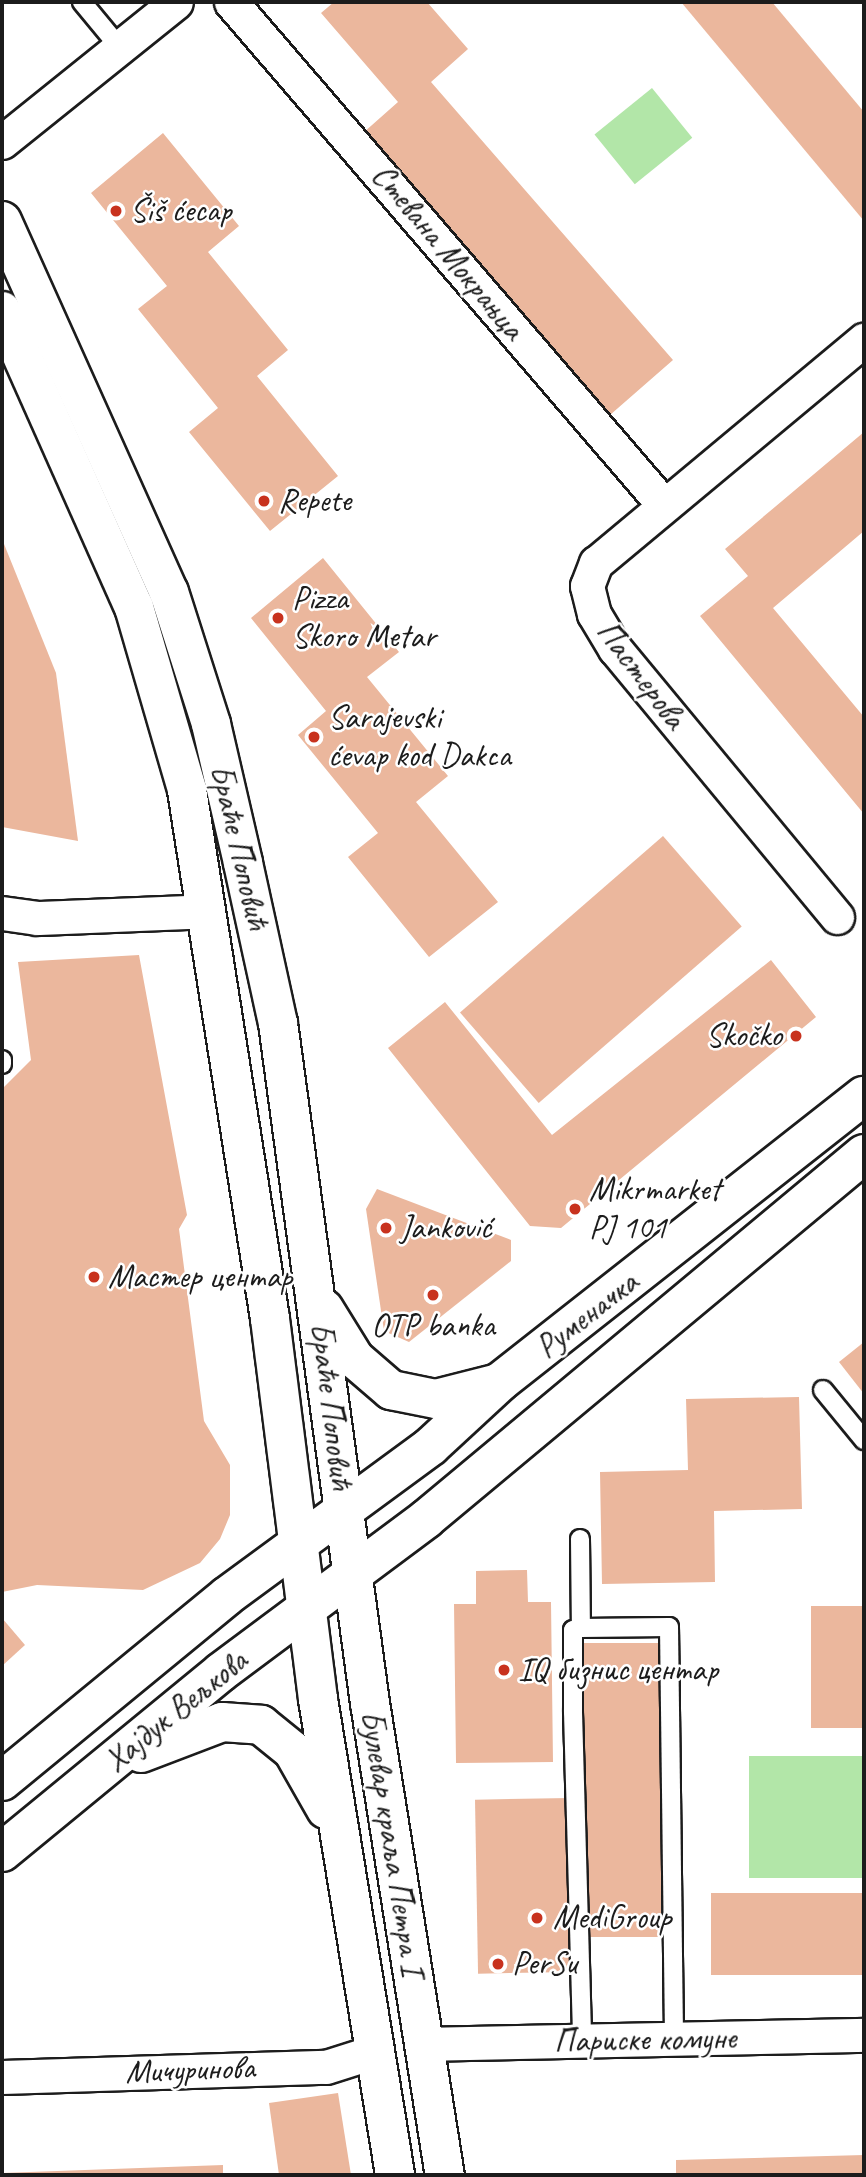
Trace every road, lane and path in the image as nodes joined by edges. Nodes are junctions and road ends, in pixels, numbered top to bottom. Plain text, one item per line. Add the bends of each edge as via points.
1 (82, 2) edge
2 (176, 2) edge
3 (231, 2) edge
4 (120, 48) junction
5 (2, 142) edge
6 (2, 220) edge
7 (2, 311) edge
8 (864, 340) edge
9 (663, 504) junction
10 (208, 911) junction
11 (2, 913) edge
12 (837, 917) dead end
13 (864, 1096) edge
14 (864, 1154) edge
15 (317, 1298) junction
16 (500, 1382) junction
17 (823, 1390) dead end
18 (864, 1440) edge
19 (344, 1510) junction
20 (580, 1539) dead end
21 (299, 1543) junction
22 (353, 1574) junction
23 (307, 1608) junction
24 (581, 1628) junction
25 (104, 1768) junction
26 (2, 1781) edge
27 (339, 1832) junction
28 (2, 1852) edge
29 (864, 2035) edge
30 (674, 2039) junction
31 (582, 2041) junction
32 (425, 2044) junction
33 (376, 2051) junction
34 (2, 2077) edge
35 (395, 2175) edge
36 (445, 2175) edge

1 - 4 lane
2 - 4 street
3 - 9 street, Стевана Мокрањца
4 - 5 street
6 - 15 street, Браће Поповић via 169,592 211,724 278,1023
7 - 10 street, Браће Поповић via 134,607 174,735
8 - 9 street, Пастерова
9 - 12 street, Пастерова via 596,563 587,586 594,614 615,649
10 - 11 street via 37,918
10 - 21 street, Браће Поповић
13 - 16 street, Руменачка
14 - 22 street, Руменачка via 426,1520
15 - 16 street via 355,1359 391,1390 436,1399
15 - 19 street, Браће Поповић
16 - 19 street, Руменачка via 430,1446
17 - 18 lane
19 - 21 street, Хајдук Вељкова
19 - 22 street, Булевар краља Петра I
20 - 24 lane
21 - 23 street, Булевар краља Петра I
21 - 26 street, Хајдук Вељкова
22 - 23 street, Хајдук Вељкова
22 - 32 street, Булевар краља Петра I
23 - 25 street, Хајдук Вељкова
23 - 27 street, Булевар краља Петра I
24 - 30 lane via 669,1627
24 - 31 lane via 573,1630 573,1712
25 - 27 street via 222,1722 261,1725 293,1751
25 - 28 street, Хајдук Вељкова
27 - 33 street, Булевар краља Петра I
29 - 30 street, Париске комуне
30 - 31 street, Париске комуне
31 - 32 street, Париске комуне
32 - 36 street, Булевар краља Петра I
33 - 34 street, Мичуринова via 326,2067
33 - 35 street, Булевар краља Петра I

